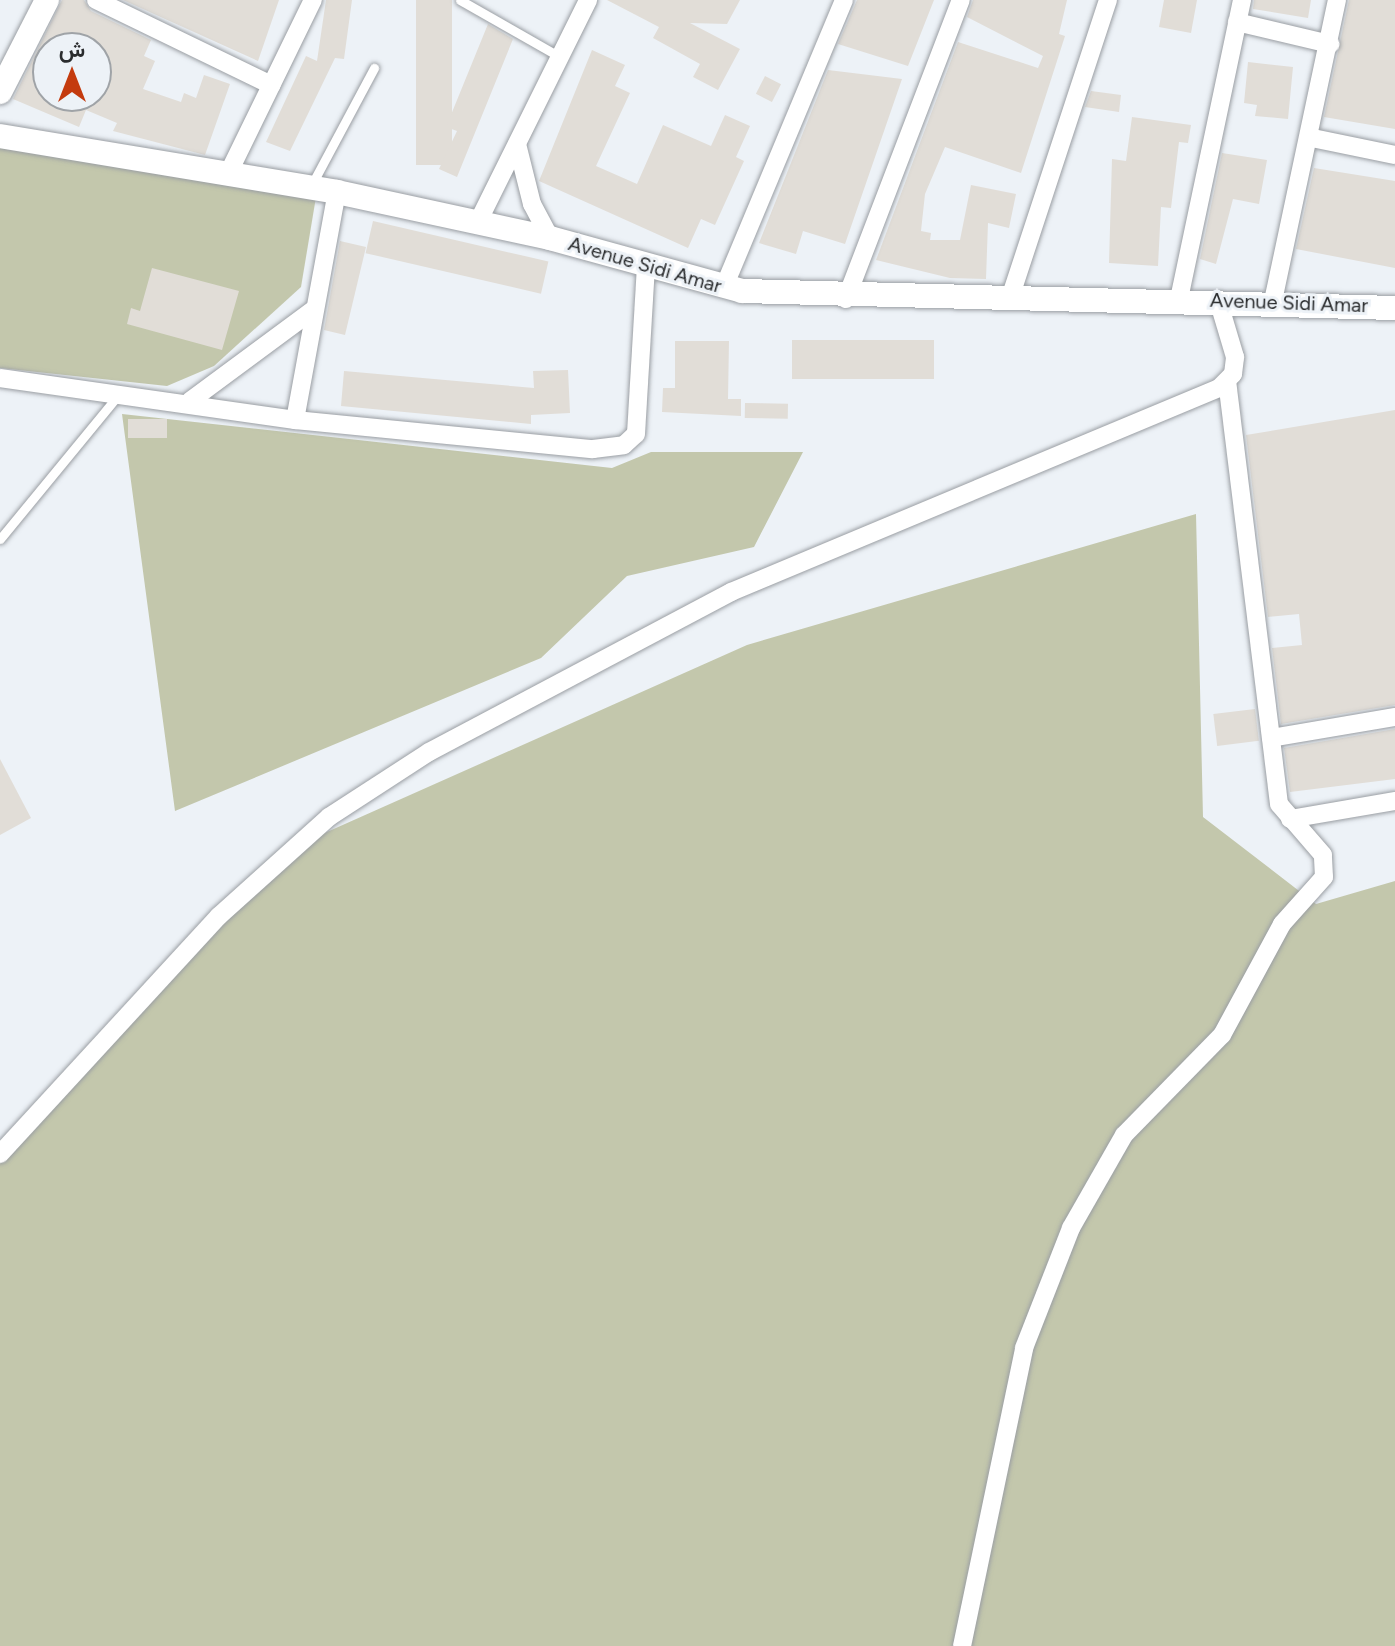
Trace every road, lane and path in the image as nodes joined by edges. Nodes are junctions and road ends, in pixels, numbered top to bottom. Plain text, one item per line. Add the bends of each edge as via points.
1 (47, 0) edge
2 (96, 0) edge
3 (313, 0) edge
4 (460, 0) edge
5 (588, 0) edge
6 (844, 0) edge
7 (961, 0) edge
8 (1108, 0) edge
9 (1242, 0) edge
10 (1337, 0) edge
11 (1237, 22) junction
12 (1330, 44) junction
13 (560, 57) junction
14 (374, 68) dead end
15 (271, 85) junction
16 (0, 92) edge
17 (0, 136) edge
18 (1312, 138) junction
19 (517, 144) junction
20 (1395, 155) edge
21 (227, 176) junction
22 (309, 189) junction
23 (337, 192) junction
24 (478, 222) junction
25 (550, 238) junction
26 (646, 267) junction
27 (724, 287) junction
28 (1010, 298) junction
29 (846, 299) junction
30 (1179, 299) junction
31 (1218, 300) junction
32 (1273, 301) junction
33 (1395, 308) edge
34 (313, 310) junction
35 (0, 378) edge
36 (1227, 382) junction
37 (119, 394) junction
38 (190, 401) junction
39 (295, 420) junction
40 (0, 539) edge
41 (1395, 717) edge
42 (1271, 738) junction
43 (1395, 801) edge
44 (1290, 819) junction
45 (0, 1154) edge
46 (962, 1646) edge

1 - 16 street
2 - 15 street
3 - 15 street
4 - 13 lane
5 - 13 street
6 - 27 street
7 - 29 street
8 - 28 street
9 - 11 street
10 - 12 street
11 - 12 street
11 - 30 street
12 - 18 street
13 - 19 street
14 - 22 lane
15 - 21 street
17 - 21 street, Avenue Sidi Amar
18 - 20 street
18 - 32 street
19 - 24 street
19 - 25 street
21 - 22 street, Avenue Sidi Amar
22 - 23 street, Avenue Sidi Amar
23 - 24 street, Avenue Sidi Amar
23 - 34 street
24 - 25 street, Avenue Sidi Amar
25 - 26 street, Avenue Sidi Amar
26 - 27 street, Avenue Sidi Amar
26 - 39 street via 636,434 624,445 593,449
27 - 29 street, Avenue Sidi Amar
28 - 29 street, Avenue Sidi Amar
28 - 30 street, Avenue Sidi Amar
30 - 31 street, Avenue Sidi Amar
31 - 32 street, Avenue Sidi Amar
31 - 36 street via 1235,357
32 - 33 street, Avenue Sidi Amar
34 - 38 street
34 - 39 street
35 - 37 street
36 - 42 street
36 - 45 street via 959,502 765,576 429,752 283,854
37 - 38 street
37 - 40 lane
38 - 39 street
41 - 42 street
42 - 44 street via 1279,804
43 - 44 street
44 - 46 street via 1323,855 1324,877 1282,924 1222,1035 1124,1135 1044,1293 1001,1442

